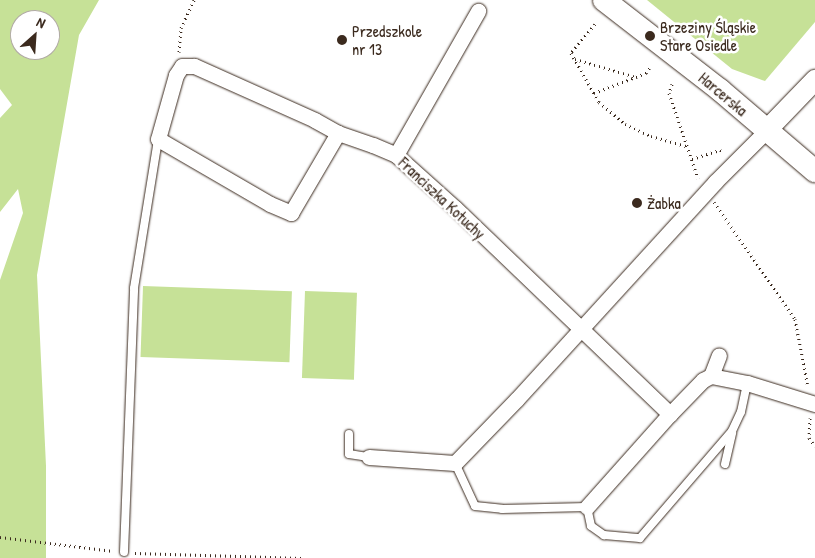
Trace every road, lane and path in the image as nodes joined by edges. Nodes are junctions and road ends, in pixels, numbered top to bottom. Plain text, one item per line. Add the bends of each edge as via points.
1 (194, 0) edge
2 (604, 0) edge
3 (478, 11) dead end
4 (595, 24) dead end
5 (574, 59) junction
6 (182, 66) junction
7 (650, 67) dead end
8 (636, 77) junction
9 (815, 80) edge
10 (672, 84) dead end
11 (594, 93) junction
12 (766, 131) junction
13 (338, 133) junction
14 (158, 139) junction
15 (687, 146) junction
16 (728, 154) dead end
17 (396, 155) junction
18 (692, 159) junction
19 (815, 171) edge
20 (706, 192) junction
21 (579, 329) junction
22 (719, 355) dead end
23 (711, 376) junction
24 (747, 383) junction
25 (813, 403) edge
26 (670, 414) junction
27 (732, 431) junction
28 (349, 434) dead end
29 (815, 446) edge
30 (369, 456) joint
31 (455, 463) junction
32 (725, 464) dead end
33 (587, 507) junction
34 (0, 537) edge
35 (124, 552) junction
36 (302, 558) edge

1 - 6 path via 181,28 178,59
2 - 12 main road, Harcerska via 726,95
3 - 17 street
4 - 5 path via 571,53
5 - 8 path
5 - 11 path
6 - 13 street, Franciszka Kotuchy via 194,66
6 - 14 street via 176,75
7 - 8 path via 646,73
8 - 11 path
9 - 12 street
10 - 15 path via 669,93
11 - 15 path via 599,102 625,124 651,136
12 - 19 main road, Harcerska
12 - 20 street
13 - 14 street via 291,213
13 - 17 street, Franciszka Kotuchy
14 - 35 lane via 134,288
15 - 18 path
16 - 18 path via 720,150
17 - 21 street, Franciszka Kotuchy
18 - 20 path
20 - 21 street
20 - 25 path via 795,319
21 - 26 street, Franciszka Kotuchy
21 - 31 street via 518,399
22 - 23 street
23 - 24 street
23 - 26 street via 703,380
24 - 25 street
24 - 27 lane via 741,412
25 - 29 path via 809,438
26 - 33 street
27 - 32 lane
27 - 33 lane via 640,538 604,535 592,526
28 - 30 lane via 349,454
30 - 31 street
31 - 33 lane via 476,506 502,509
34 - 35 path
35 - 36 path

